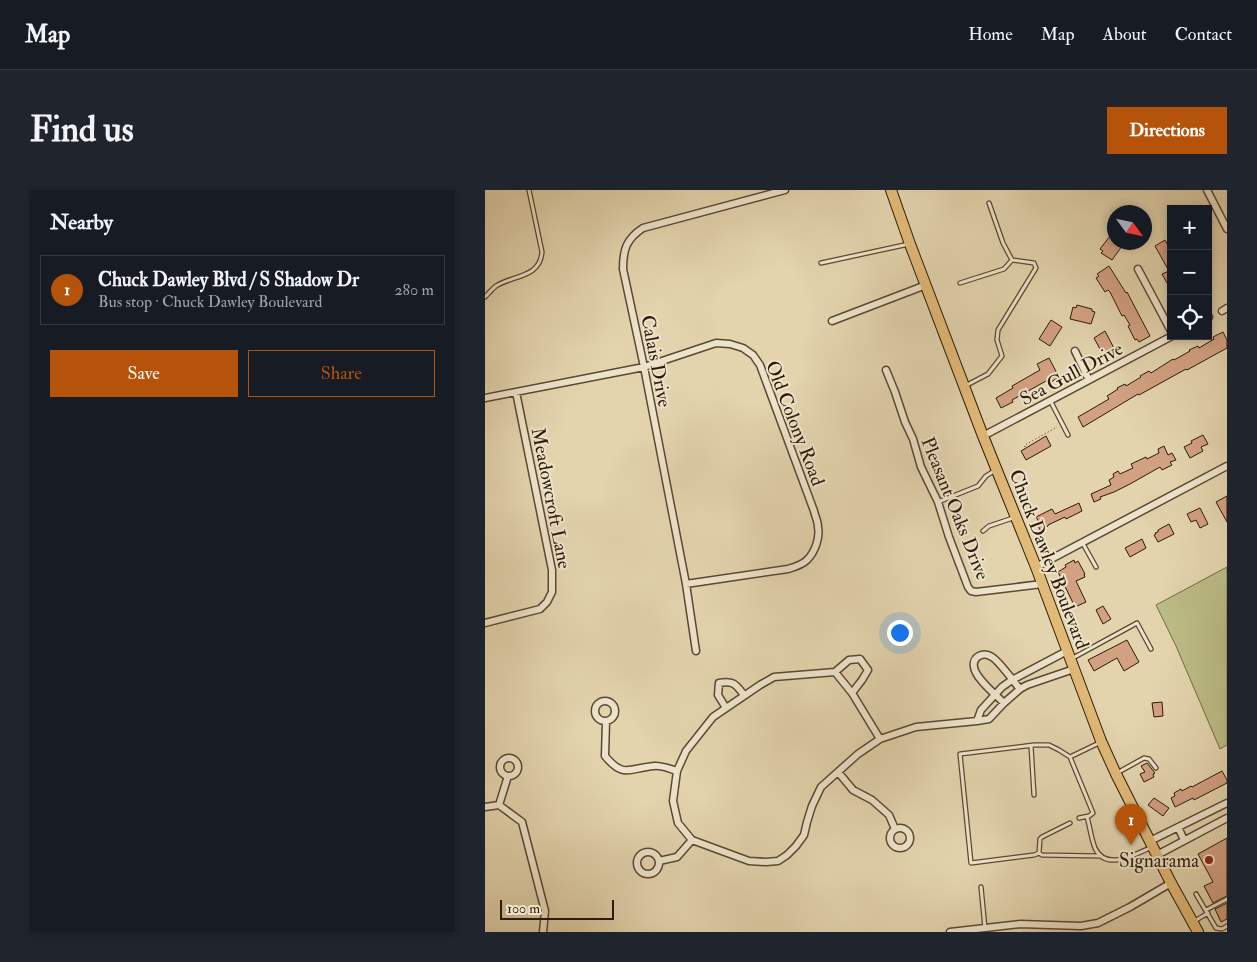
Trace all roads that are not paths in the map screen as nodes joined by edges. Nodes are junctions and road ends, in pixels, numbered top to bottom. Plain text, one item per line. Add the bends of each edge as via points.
1 (529, 190) edge
2 (785, 190) edge
3 (891, 190) edge
4 (1207, 190) edge
5 (989, 203) dead end
6 (1227, 229) edge
7 (910, 244) junction
8 (1012, 260) junction
9 (821, 263) dead end
10 (1138, 269) dead end
11 (960, 283) dead end
12 (926, 285) junction
13 (485, 297) edge
14 (832, 321) dead end
15 (1167, 323) edge
16 (1167, 339) edge
17 (1075, 351) dead end
18 (644, 367) junction
19 (886, 370) dead end
20 (1089, 380) junction
21 (964, 386) junction
22 (517, 392) junction
23 (485, 398) edge
24 (1050, 401) junction
25 (1068, 435) dead end
26 (983, 436) junction
27 (1227, 466) edge
28 (997, 469) junction
29 (938, 502) junction
30 (1016, 516) junction
31 (983, 531) dead end
32 (1082, 542) junction
33 (1036, 566) junction
34 (1096, 567) dead end
35 (686, 584) junction
36 (1042, 584) junction
37 (485, 623) edge
38 (1151, 649) dead end
39 (696, 652) dead end
40 (1069, 655) junction
41 (1074, 669) junction
42 (835, 672) junction
43 (1012, 680) junction
44 (1020, 689) junction
45 (852, 693) junction
46 (995, 694) junction
47 (744, 695) junction
48 (1004, 703) junction
49 (726, 708) junction
50 (606, 721) dead end
51 (977, 721) junction
52 (880, 739) junction
53 (1101, 741) junction
54 (1031, 746) junction
55 (1069, 758) junction
56 (1156, 768) dead end
57 (677, 771) junction
58 (838, 772) junction
59 (1116, 774) junction
60 (508, 776) dead end
61 (1034, 795) dead end
62 (1227, 803) edge
63 (499, 805) junction
64 (485, 807) edge
65 (1087, 817) junction
66 (1079, 818) dead end
67 (1227, 818) edge
68 (1070, 823) dead end
69 (1178, 827) junction
70 (895, 829) dead end
71 (692, 840) junction
72 (1184, 840) junction
73 (1153, 848) junction
74 (1039, 853) junction
75 (1101, 856) junction
76 (659, 861) dead end
77 (1171, 884) junction
78 (981, 887) dead end
79 (1197, 894) dead end
80 (1227, 899) edge
81 (1207, 911) junction
82 (1193, 922) junction
83 (1227, 926) edge
84 (985, 928) junction
85 (543, 932) edge
86 (950, 932) edge
87 (1198, 932) edge

1 - 13 lane via 542,252 540,262 534,270 498,285
2 - 18 street, Calais Drive via 643,228 633,234 623,256 623,269
3 - 7 main road, Chuck Dawley Boulevard
4 - 6 street
5 - 8 lane
7 - 9 lane
7 - 12 main road, Chuck Dawley Boulevard
8 - 11 lane via 1004,269
8 - 21 lane via 1034,264 1036,268 998,330 997,340 1002,356 987,374
10 - 15 street
12 - 14 street
12 - 21 main road, Chuck Dawley Boulevard
16 - 20 street, Sea Gull Drive
17 - 20 street
18 - 22 street, Old Colony Road
18 - 35 street, Calais Drive
18 - 35 street, Old Colony Road via 716,343 743,348 753,355 760,365 818,526 819,537 814,550 799,566
19 - 29 street, Pleasant Oaks Drive via 921,466
20 - 24 street, Sea Gull Drive
21 - 26 main road, Chuck Dawley Boulevard
22 - 23 street, Old Colony Road
22 - 37 street, Meadowcroft Lane via 552,570 552,592 540,609
24 - 25 lane
24 - 26 street, Sea Gull Drive
26 - 28 main road, Chuck Dawley Boulevard
27 - 32 street
28 - 29 lane via 978,486
28 - 30 main road, Chuck Dawley Boulevard
29 - 36 street, Pleasant Oaks Drive via 971,591
30 - 31 lane
30 - 33 main road, Chuck Dawley Boulevard
32 - 33 street
32 - 34 lane
33 - 36 main road, Chuck Dawley Boulevard
35 - 39 street, Calais Drive
36 - 40 main road, Chuck Dawley Boulevard
38 - 40 lane via 1137,623
40 - 41 main road, Chuck Dawley Boulevard
40 - 43 street
41 - 44 street
41 - 53 main road, Chuck Dawley Boulevard
42 - 45 street
42 - 45 street via 849,660 860,659 868,670
42 - 47 street via 774,677
43 - 44 street
43 - 46 street
43 - 46 street via 993,657 987,654 977,657 974,662 977,676
44 - 48 street
45 - 52 street
46 - 48 street
46 - 51 street via 981,710
47 - 49 street
47 - 49 street via 735,685 719,684 718,696
48 - 51 street via 989,719
49 - 57 street via 713,717 698,735
50 - 57 street via 605,756 613,766 627,771 656,765
51 - 52 street via 916,727
52 - 58 street
53 - 55 lane
53 - 59 main road, Chuck Dawley Boulevard
54 - 55 lane via 1049,745
54 - 61 lane
54 - 74 lane via 960,754 971,864
55 - 65 lane via 1093,813
56 - 59 lane via 1144,758
57 - 71 street via 673,801 678,823
58 - 70 street via 853,790 872,800 889,815
58 - 71 street via 821,787 804,835 787,855 778,860 749,861
59 - 73 main road, Chuck Dawley Boulevard
60 - 63 street
62 - 69 street
63 - 64 street
63 - 85 street via 522,822 545,911
65 - 66 lane
65 - 75 lane
67 - 72 street
68 - 74 lane via 1042,836
69 - 72 street
69 - 73 street
71 - 76 street via 677,857
72 - 73 street
73 - 75 lane via 1123,859
73 - 77 main road, Chuck Dawley Boulevard
74 - 75 lane via 1042,856
77 - 82 main road, Chuck Dawley Boulevard
77 - 84 street via 1098,923
78 - 84 lane
79 - 81 lane
80 - 81 lane
81 - 82 lane
81 - 83 lane via 1216,928
82 - 87 main road, Chuck Dawley Boulevard
84 - 86 street

